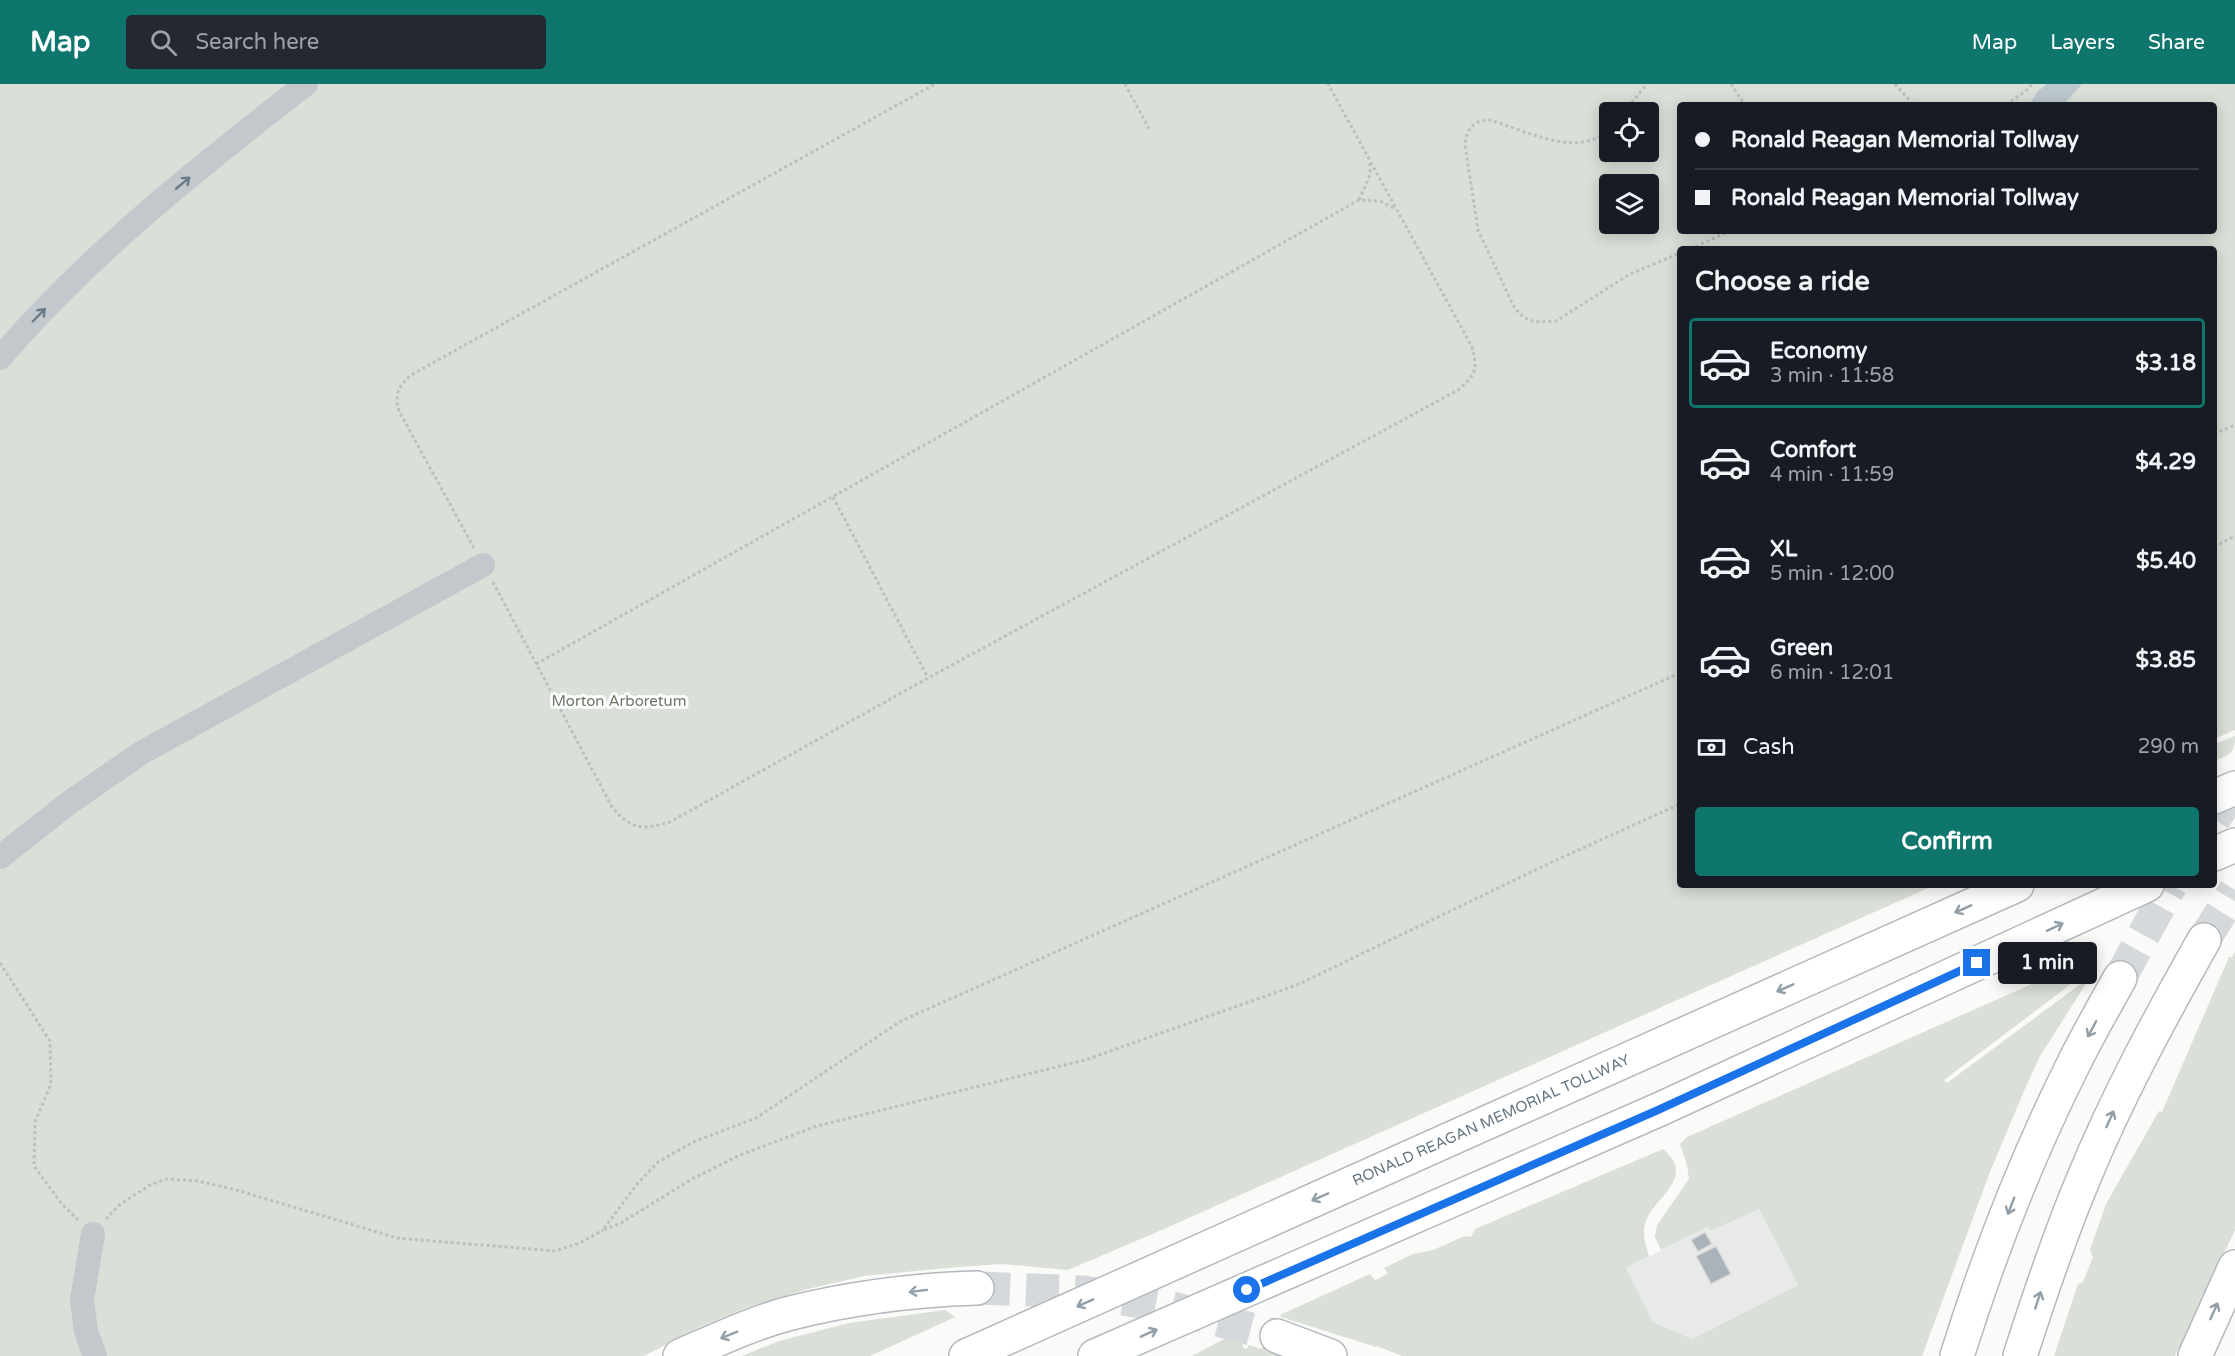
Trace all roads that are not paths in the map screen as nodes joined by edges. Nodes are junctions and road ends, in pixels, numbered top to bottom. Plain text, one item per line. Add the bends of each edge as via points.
1 (306, 84) edge
2 (0, 358) edge
3 (483, 565) road end
4 (2235, 788) edge
5 (2217, 796) edge
6 (2235, 845) edge
7 (2217, 853) edge
8 (0, 857) edge
9 (2010, 888) edge
10 (2141, 888) edge
11 (2204, 940) tunnel mouth
12 (2120, 978) tunnel mouth
13 (93, 1234) road end
14 (2235, 1267) edge
15 (976, 1288) tunnel mouth
16 (1276, 1336) tunnel mouth
17 (1957, 1355) edge
18 (95, 1356) edge
19 (681, 1356) edge
20 (966, 1356) edge
21 (1095, 1356) edge
22 (1330, 1356) edge
23 (2020, 1356) edge
24 (2195, 1356) edge

2 -> 1 lane via 77,276 140,219
3 - 8 lane via 141,753 70,801
4 - 5 highway
6 - 7 highway
9 -> 20 highway, RONALD REAGAN MEMORIAL TOLLWAY
21 -> 10 highway via 1658,1110
23 -> 11 highway via 2082,1180 2163,1012
12 -> 17 highway via 2072,1066 2031,1155
13 - 18 lane via 82,1300 86,1331
24 -> 14 highway
15 -> 19 highway via 929,1289 832,1304 753,1326
16 - 22 highway

